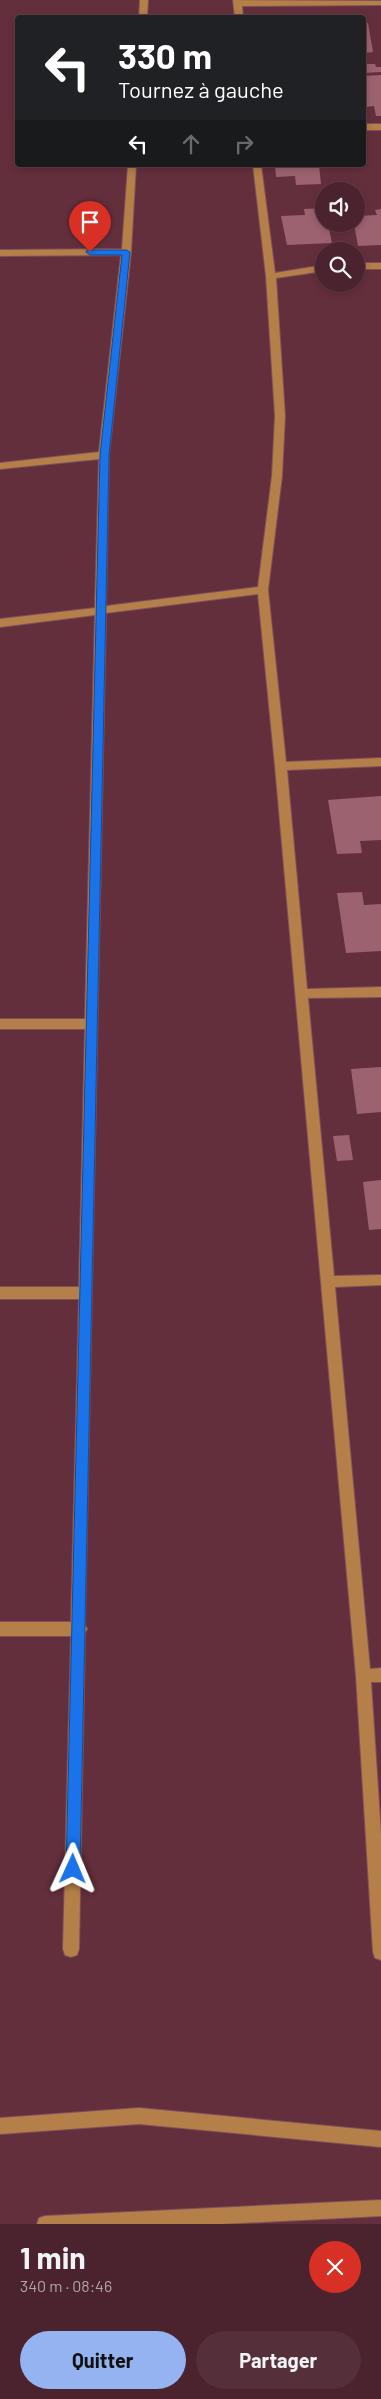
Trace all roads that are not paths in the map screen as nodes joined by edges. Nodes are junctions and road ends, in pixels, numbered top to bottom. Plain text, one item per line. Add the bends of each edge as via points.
1 (144, 0) edge
2 (237, 2) edge
3 (381, 3) edge
4 (143, 15) edge
5 (239, 15) edge
6 (366, 127) edge
7 (381, 127) edge
8 (132, 167) edge
9 (258, 167) edge
10 (126, 252) junction
11 (0, 253) edge
12 (365, 266) edge
13 (381, 266) edge
14 (315, 269) edge
15 (270, 276) junction
16 (104, 455) junction
17 (0, 466) edge
18 (263, 590) junction
19 (101, 610) junction
20 (0, 623) edge
21 (381, 762) edge
22 (282, 766) junction
23 (381, 992) edge
24 (301, 994) junction
25 (0, 1024) edge
26 (92, 1024) junction
27 (381, 1280) edge
28 (327, 1282) junction
29 (0, 1293) edge
30 (86, 1293) junction
31 (0, 1629) edge
32 (80, 1629) junction
33 (381, 1675) edge
34 (363, 1676) junction
35 (71, 1948) dead end
36 (381, 1952) edge
37 (0, 2126) edge
38 (381, 2139) edge
39 (381, 2208) edge
40 (188, 2221) edge
41 (45, 2224) edge

1 - 4 street
2 - 3 street
2 - 5 street
6 - 7 street
8 - 10 street
9 - 15 street
10 - 11 street
10 - 16 street
12 - 13 street
14 - 15 street
15 - 18 street via 280,416 277,476
16 - 17 street
16 - 19 street
18 - 19 street
18 - 22 street
19 - 20 street
19 - 26 street
21 - 22 street
22 - 24 street
23 - 24 street
24 - 28 street
25 - 26 street
26 - 30 street
27 - 28 street
28 - 34 street
29 - 30 street
30 - 32 street
31 - 32 street
32 - 35 street
33 - 34 street
34 - 36 street
37 - 38 street via 139,2116
39 - 40 street
40 - 41 street

